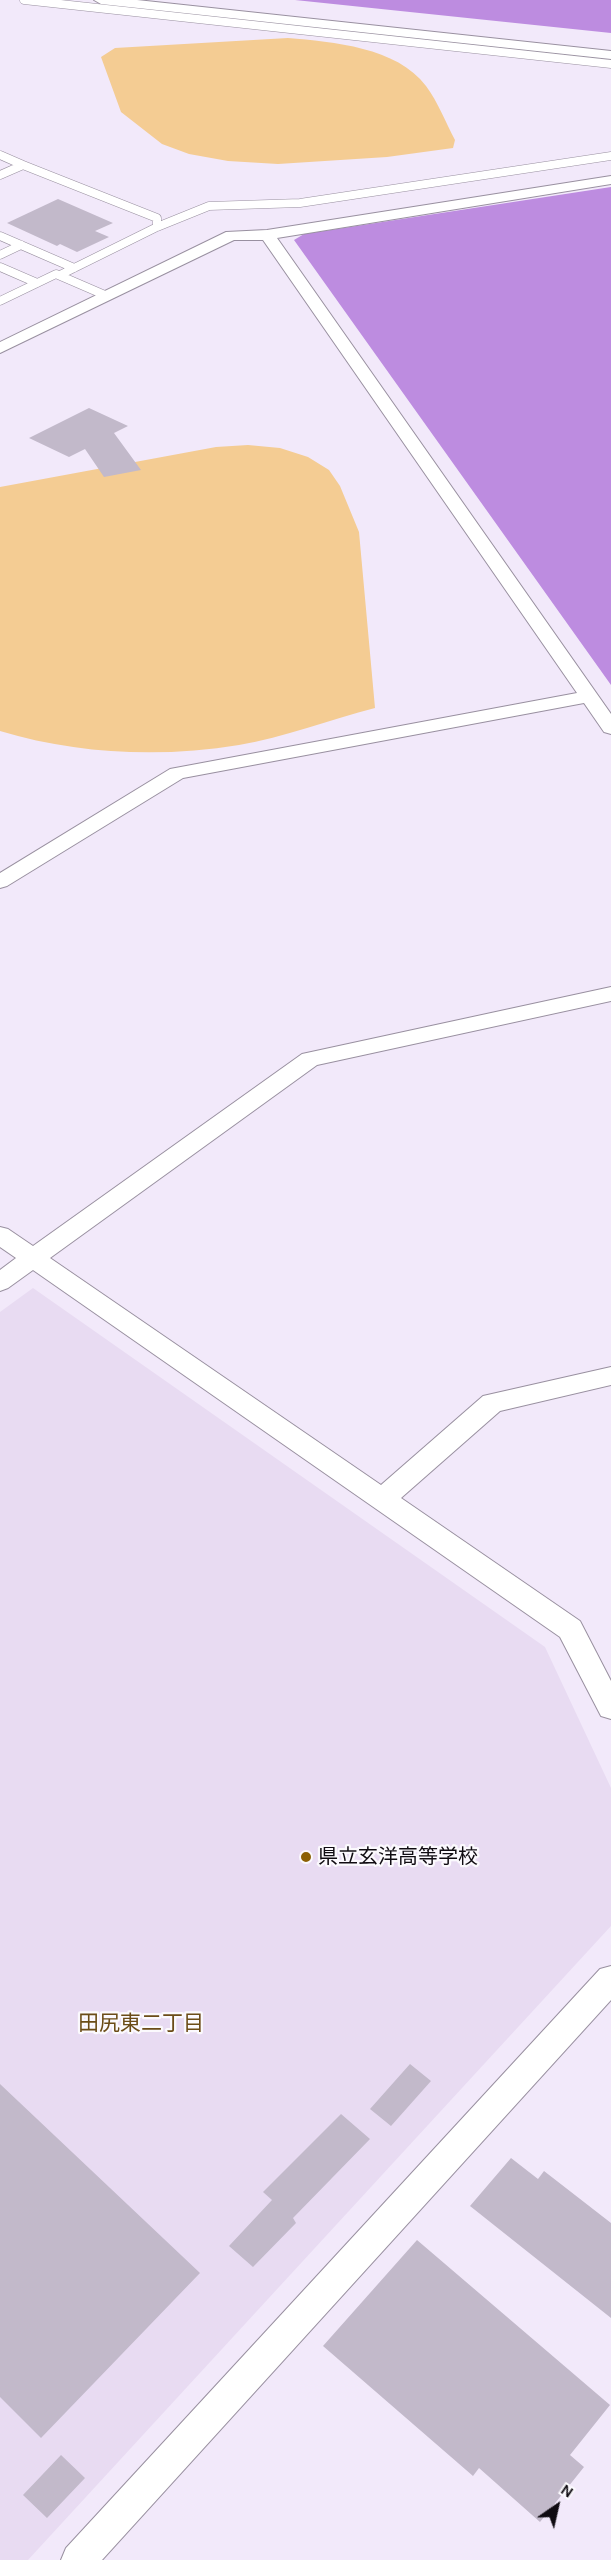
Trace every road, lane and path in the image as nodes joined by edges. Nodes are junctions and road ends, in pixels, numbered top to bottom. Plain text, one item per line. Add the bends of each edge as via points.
1 (24, 0) edge
2 (101, 0) edge
3 (226, 0) edge
4 (354, 13) dead end
5 (611, 55) edge
6 (611, 64) edge
7 (0, 155) edge
8 (611, 156) edge
9 (23, 165) junction
10 (0, 175) edge
11 (611, 180) edge
12 (158, 227) junction
13 (267, 235) junction
14 (0, 236) edge
15 (21, 245) junction
16 (0, 255) edge
17 (0, 267) edge
18 (74, 268) junction
19 (60, 275) junction
20 (37, 283) junction
21 (107, 296) junction
22 (0, 301) edge
23 (0, 348) edge
24 (599, 705) edge
25 (611, 728) edge
26 (0, 882) edge
27 (611, 994) edge
28 (0, 1235) edge
29 (34, 1258) junction
30 (0, 1282) edge
31 (611, 1376) edge
32 (382, 1499) junction
33 (611, 1708) edge
34 (611, 1979) edge
35 (78, 2560) edge

1 - 6 lane
2 - 5 street
3 - 4 street
7 - 9 lane
8 - 12 lane via 300,203 209,206
9 - 10 lane
9 - 12 lane via 157,218
11 - 13 street
12 - 18 lane
13 - 21 street via 231,235
13 - 24 street
14 - 15 lane
15 - 16 lane
15 - 18 lane
17 - 20 lane
18 - 19 lane
19 - 20 lane
19 - 21 lane
20 - 22 lane
21 - 23 street
24 - 25 street
24 - 26 street via 177,773
27 - 29 street via 310,1059
28 - 29 street
29 - 30 street
29 - 32 street
31 - 32 street via 492,1403
32 - 33 street via 570,1629
34 - 35 street

